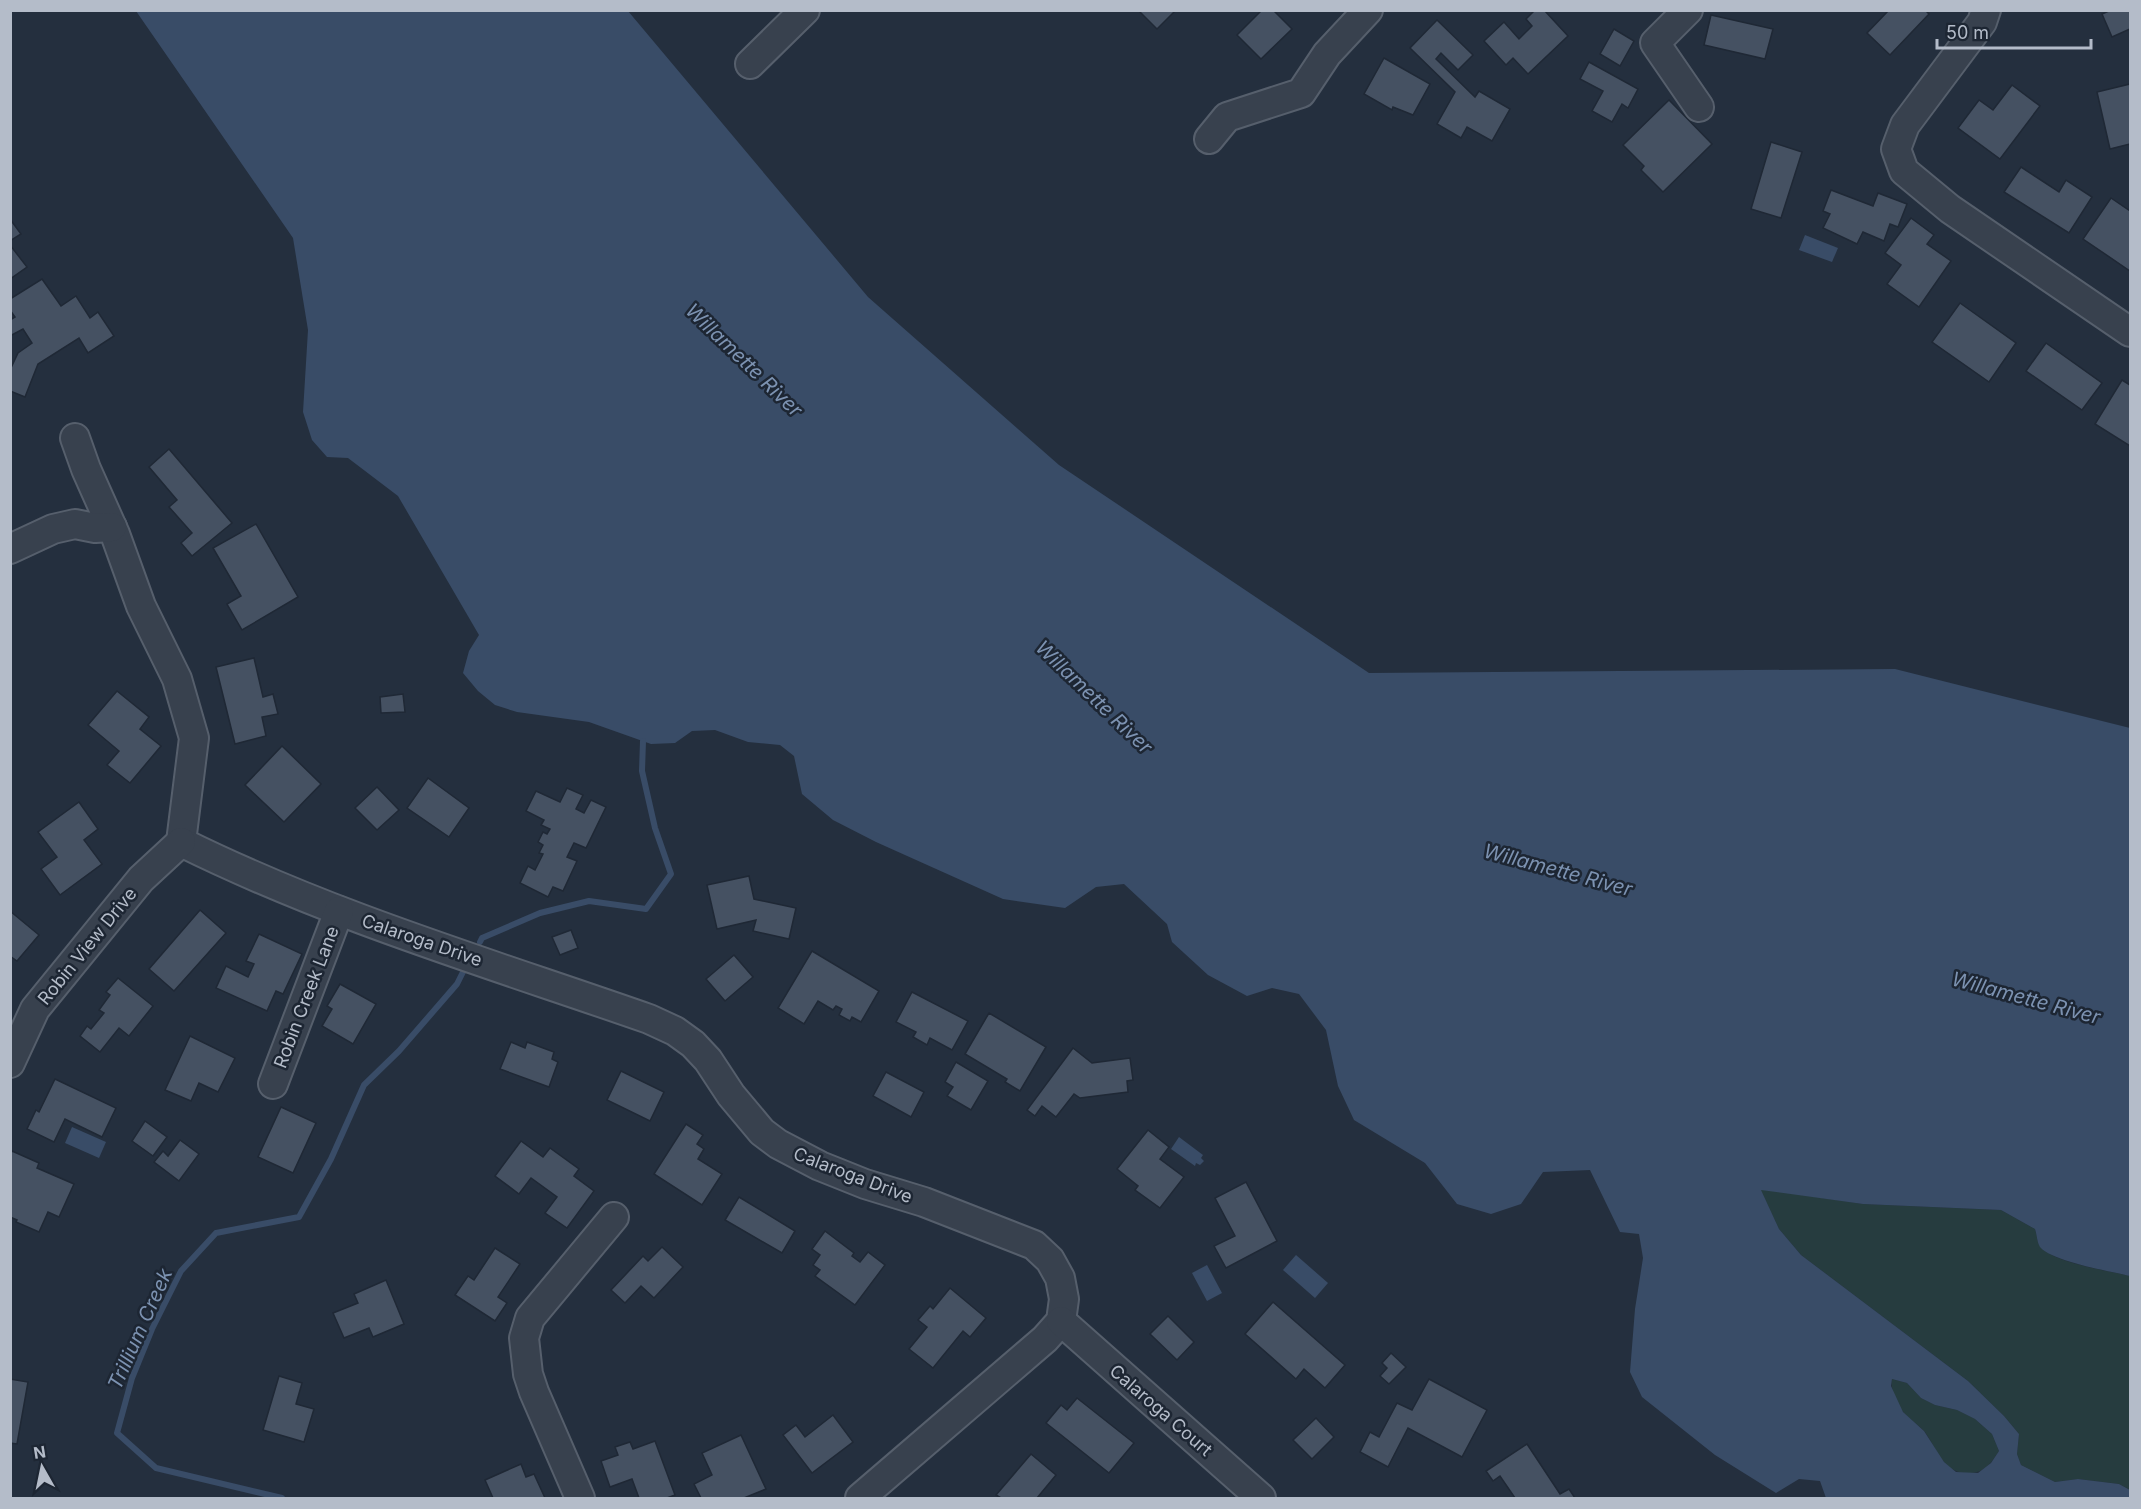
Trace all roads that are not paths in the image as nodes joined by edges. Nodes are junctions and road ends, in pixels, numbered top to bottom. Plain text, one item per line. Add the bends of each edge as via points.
1 (804, 10) edge
2 (1688, 10) edge
3 (1986, 10) edge
4 (1365, 11) edge
5 (750, 64) dead end
6 (1699, 107) dead end
7 (1209, 139) dead end
8 (2130, 332) edge
9 (75, 438) dead end
10 (103, 527) junction
11 (10, 549) edge
12 (181, 842) junction
13 (339, 911) junction
14 (10, 1063) edge
15 (273, 1084) dead end
16 (615, 1217) dead end
17 (1061, 1322) junction
18 (580, 1498) edge
19 (860, 1498) edge
20 (1261, 1498) edge

1 - 5 street
2 - 6 street via 1655,43
3 - 8 street via 1982,22 1905,124 1896,149 1904,171 1950,209
4 - 7 street via 1327,54 1301,93 1227,117
9 - 10 street
10 - 11 street via 75,524 52,529
10 - 12 street via 177,679 194,738
12 - 13 street, Calaroga Drive
12 - 14 street, Robin View Drive via 141,879 35,1009
13 - 15 street, Robin Creek Lane
13 - 17 street, Calaroga Drive via 675,1031 708,1060 731,1095 762,1132 778,1144 865,1184 924,1202 1034,1245 1050,1260 1060,1278 1064,1299
16 - 18 street via 530,1318 524,1338 534,1392
17 - 19 street
17 - 20 street, Calaroga Court

